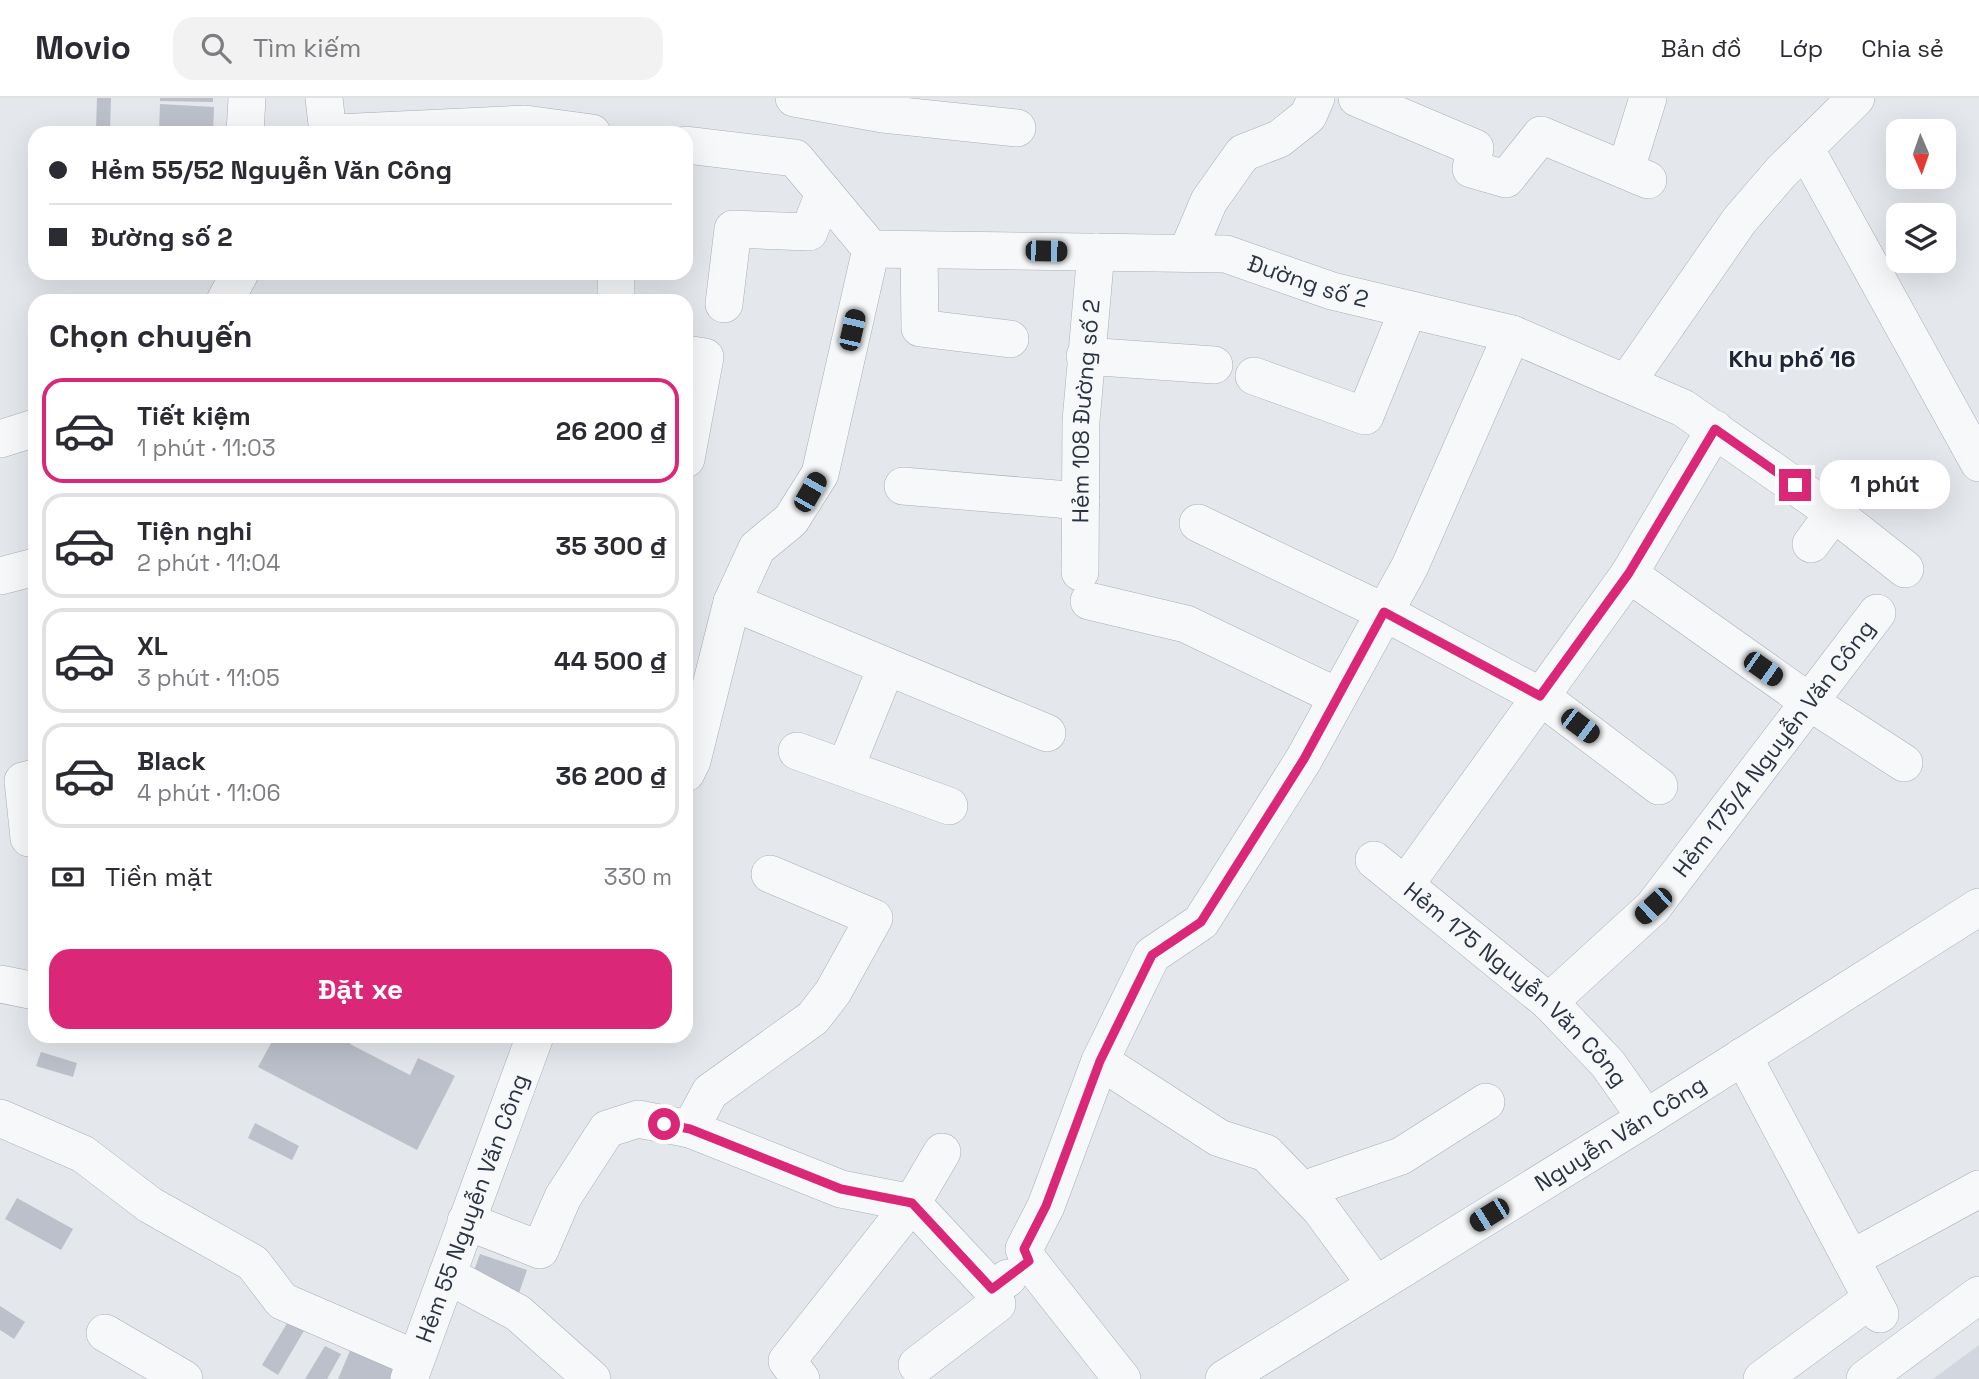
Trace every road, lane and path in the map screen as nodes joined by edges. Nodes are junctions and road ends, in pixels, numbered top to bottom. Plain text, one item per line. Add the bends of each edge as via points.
1 (247, 98) edge
2 (324, 98) edge
3 (794, 98) edge
4 (1316, 98) edge
5 (1357, 98) edge
6 (1648, 98) edge
7 (1856, 98) edge
8 (416, 113) edge
9 (245, 126) edge
10 (327, 126) edge
11 (365, 126) edge
12 (540, 126) edge
13 (1017, 128) dead end
14 (693, 146) edge
15 (1805, 148) junction
16 (795, 158) junction
17 (824, 193) junction
18 (871, 249) junction
19 (919, 251) junction
20 (1096, 252) junction
21 (1187, 253) junction
22 (724, 304) dead end
23 (1408, 310) junction
24 (1512, 334) junction
25 (1010, 340) dead end
26 (693, 355) edge
27 (1085, 356) junction
28 (1214, 365) dead end
29 (1254, 376) dead end
30 (1627, 382) junction
31 (693, 421) edge
32 (1715, 429) junction
33 (28, 430) edge
34 (0, 439) edge
35 (1979, 463) edge
36 (903, 486) dead end
37 (1081, 501) junction
38 (1835, 513) junction
39 (1198, 523) dead end
40 (1811, 544) dead end
41 (1905, 569) dead end
42 (28, 570) edge
43 (1629, 573) junction
44 (0, 576) edge
45 (732, 603) junction
46 (1384, 612) junction
47 (1877, 613) dead end
48 (886, 668) junction
49 (1336, 696) junction
50 (1540, 696) junction
51 (1808, 701) junction
52 (1047, 733) dead end
53 (797, 751) dead end
54 (693, 757) edge
55 (1904, 763) dead end
56 (846, 766) junction
57 (28, 780) edge
58 (1659, 786) dead end
59 (949, 806) dead end
60 (21, 839) edge
61 (1374, 860) dead end
62 (770, 874) dead end
63 (1405, 885) junction
64 (1979, 907) edge
65 (0, 984) edge
66 (28, 990) edge
67 (1549, 1002) junction
68 (532, 1043) edge
69 (1743, 1056) junction
70 (1100, 1061) junction
71 (1486, 1102) dead end
72 (0, 1118) edge
73 (1646, 1118) junction
74 (690, 1129) junction
75 (942, 1152) dead end
76 (1979, 1189) edge
77 (1303, 1190) junction
78 (912, 1203) junction
79 (466, 1221) junction
80 (1851, 1259) junction
81 (1029, 1261) junction
82 (447, 1275) junction
83 (1376, 1285) junction
84 (992, 1289) junction
85 (1979, 1295) edge
86 (105, 1333) dead end
87 (917, 1365) dead end
88 (413, 1369) edge
89 (184, 1379) edge
90 (592, 1379) edge
91 (802, 1379) edge
92 (1122, 1379) edge
93 (1224, 1379) edge
94 (1762, 1379) edge
95 (1865, 1379) edge

1 - 9 street
2 - 10 street
3 - 13 street via 883,114
3 - 16 street
4 - 21 street via 1308,116 1279,139 1243,153 1209,201
5 - 6 street via 1475,148 1471,169 1506,179 1541,135 1639,168
7 - 15 street
8 - 11 street
8 - 12 street
14 - 16 street
15 - 30 street via 1739,221
15 - 35 street
16 - 17 street
17 - 18 street
17 - 22 street via 809,232 733,229
18 - 19 street, Đường số 2
18 - 45 street via 820,474 790,520 757,548
19 - 20 street, Đường số 2
19 - 25 street via 920,328
20 - 21 street, Đường số 2
20 - 27 street, Hẻm 108 Đường số 2
21 - 23 street, Đường số 2 via 1226,254 1332,291
23 - 24 street, Đường số 2
23 - 29 street via 1365,416
24 - 30 street, Đường số 2
24 - 46 street via 1410,566
26 - 31 street via 705,356
27 - 28 street
27 - 37 street, Hẻm 108 Đường số 2
30 - 32 street, Đường số 2
32 - 38 street, Đường số 2
32 - 43 street
33 - 34 street
36 - 37 street
37 - 49 street, Hẻm 108 Đường số 2 via 1084,586 1186,624
38 - 40 street
38 - 41 street, Đường số 2
39 - 46 street
42 - 44 street
43 - 50 street
43 - 51 street
45 - 48 street
45 - 54 street
46 - 49 street
46 - 50 street
47 - 51 street, Hẻm 175/4 Nguyễn Văn Công
48 - 52 street
48 - 56 street
49 - 70 street via 1304,759 1201,922 1152,955
50 - 58 street
50 - 63 street
51 - 55 street
51 - 67 street, Hẻm 175/4 Nguyễn Văn Công via 1653,906
53 - 56 street
56 - 59 street
57 - 60 street via 23,781
61 - 63 street, Hẻm 175 Nguyễn Văn Công
62 - 74 street via 874,918 833,992 813,1018 710,1092
63 - 67 street, Hẻm 175 Nguyễn Văn Công
64 - 69 street, Nguyễn Văn Công
65 - 66 street
67 - 73 street, Hẻm 175 Nguyễn Văn Công via 1608,1064
68 - 79 street, Hẻm 55 Nguyễn Văn Công
69 - 73 street, Nguyễn Văn Công
69 - 80 street
70 - 77 street via 1219,1138 1266,1153
70 - 81 street via 1046,1206 1024,1249
71 - 77 street via 1401,1156
72 - 88 street via 83,1154 150,1205 253,1263 282,1301
73 - 83 street, Nguyễn Văn Công
74 - 78 street via 841,1189
74 - 79 street via 638,1119 607,1129 563,1197 540,1250
75 - 78 street
76 - 80 street
77 - 83 street
78 - 84 street
78 - 91 street via 787,1361
79 - 82 street, Hẻm 55 Nguyễn Văn Công
80 - 94 street via 1876,1306
81 - 84 street
81 - 92 street
82 - 88 street, Hẻm 55 Nguyễn Văn Công
82 - 90 street via 518,1313
83 - 93 street, Nguyễn Văn Công
84 - 87 street via 997,1304
85 - 95 street
86 - 89 street

